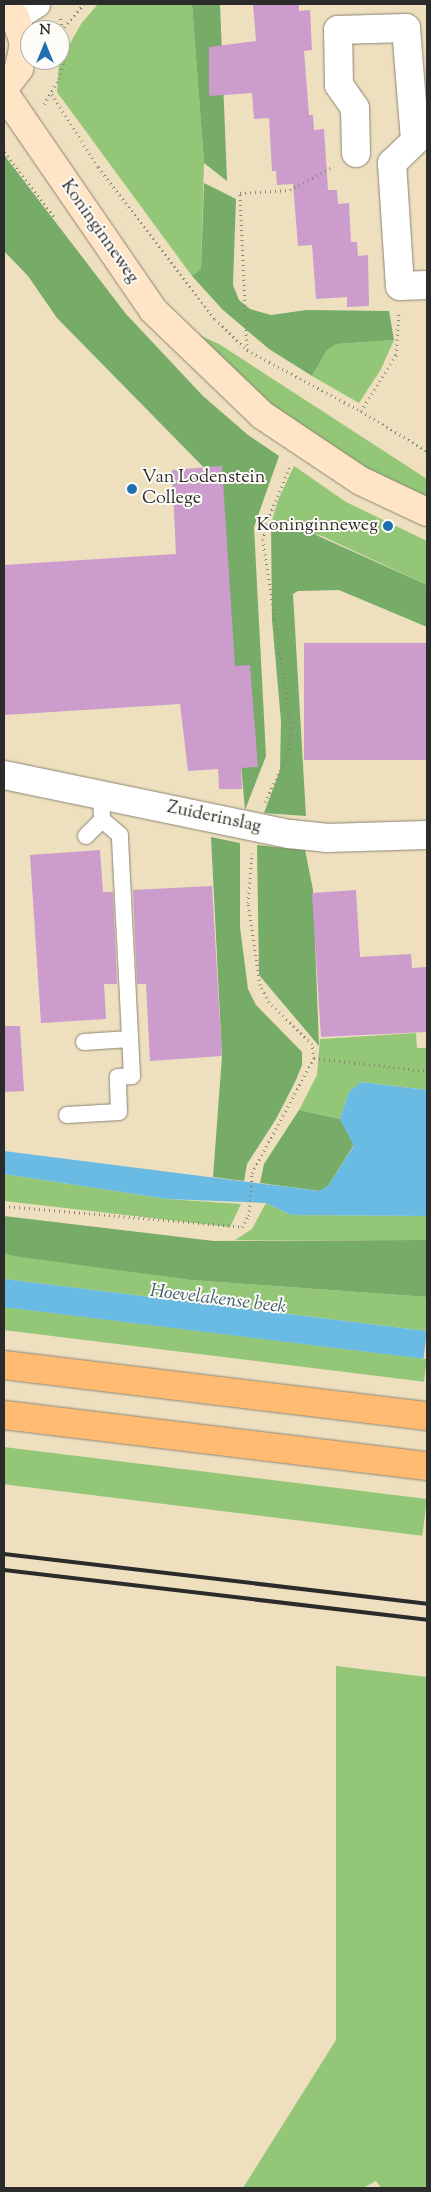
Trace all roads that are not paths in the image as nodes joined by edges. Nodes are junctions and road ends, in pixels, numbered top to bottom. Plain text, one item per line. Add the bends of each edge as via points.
1 (28, 9) edge
2 (417, 28) edge
3 (4, 88) edge
4 (4, 93) edge
5 (356, 153) road end
6 (427, 285) edge
7 (427, 512) edge
8 (4, 775) edge
9 (101, 807) junction
10 (427, 835) edge
11 (86, 836) dead end
12 (130, 1038) junction
13 (84, 1042) dead end
14 (67, 1116) dead end
15 (4, 1364) edge
16 (4, 1415) edge
17 (427, 1416) edge
18 (427, 1466) edge

1 - 3 main road via 23,57 19,69
2 - 5 street via 338,30 339,85 355,108
2 - 6 street via 416,141 392,164 400,286
4 - 7 main road, Koninginneweg via 153,310 262,416 361,481
8 - 9 street, Zuiderinslag
9 - 10 street, Zuiderinslag via 326,838
9 - 11 lane
9 - 12 lane via 120,835
12 - 13 lane
12 - 14 lane via 132,1076 118,1077 119,1112
15 - 17 highway
16 - 18 highway

